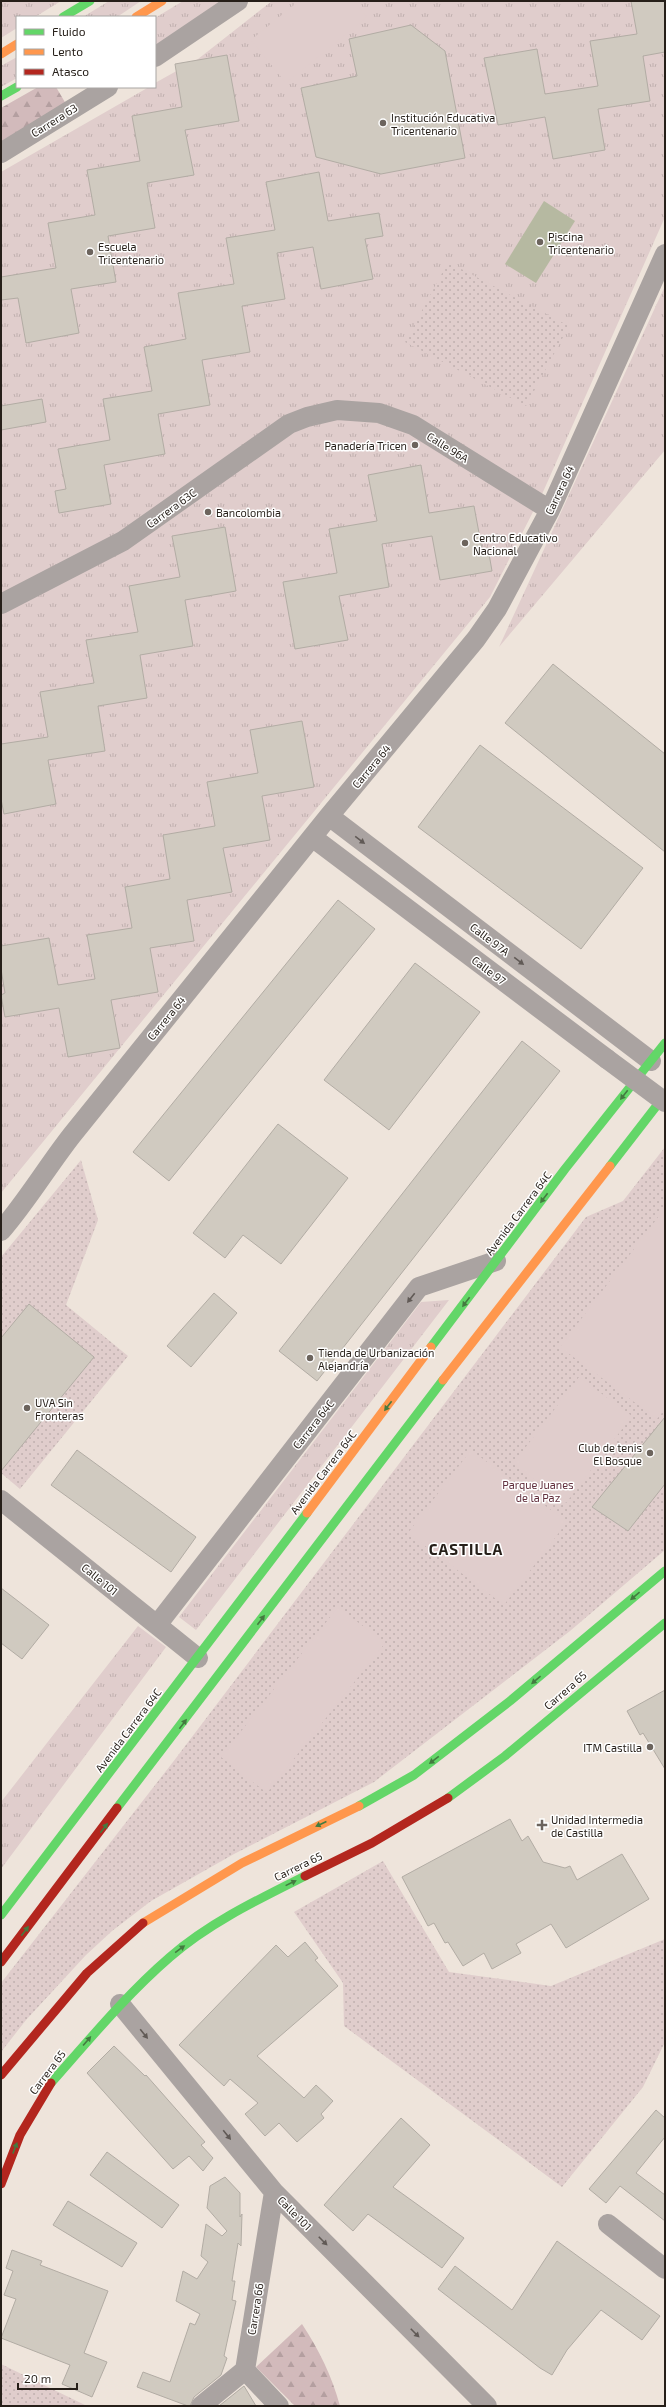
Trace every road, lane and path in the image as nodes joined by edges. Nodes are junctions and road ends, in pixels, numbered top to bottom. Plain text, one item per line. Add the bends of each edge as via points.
1 (90, 1) edge
2 (162, 1) edge
3 (238, 1) edge
4 (65, 16) edge
5 (138, 16) edge
6 (16, 45) edge
7 (1, 54) edge
8 (156, 56) edge
9 (16, 88) edge
10 (106, 88) edge
11 (1, 96) edge
12 (1, 153) edge
13 (665, 254) edge
14 (337, 410) joint
15 (550, 510) junction
16 (1, 604) edge
17 (329, 816) junction
18 (312, 837) junction
19 (665, 1043) edge
20 (651, 1061) junction
21 (665, 1094) edge
22 (665, 1102) edge
23 (1, 1232) edge
24 (496, 1261) junction
25 (1, 1500) edge
26 (665, 1571) edge
27 (665, 1623) edge
28 (157, 1625) junction
29 (198, 1658) junction
30 (1, 1915) edge
31 (1, 1962) edge
32 (120, 2004) junction
33 (1, 2075) edge
34 (1, 2184) edge
35 (274, 2192) junction
36 (608, 2224) dead end
37 (665, 2269) edge
38 (245, 2370) junction
39 (201, 2406) edge
40 (279, 2406) edge
41 (487, 2406) edge

1 - 4 main road
2 - 5 main road
3 - 8 street
6 - 7 main road
9 - 11 main road
10 - 12 street, Carrera 63
13 - 15 street, Carrera 64
14 - 15 street, Calle 96A via 379,414 413,425
14 - 16 street, Carrera 63C via 289,424 123,542
15 - 17 street, Carrera 64 via 497,609 476,639
17 - 18 street, Carrera 64
17 -> 20 street, Calle 97A
18 - 22 street, Calle 97, bridge
18 - 23 street, Carrera 64 via 72,1135
19 - 20 main road, Avenida Carrera 64C
20 -> 24 main road, Avenida Carrera 64C
31 -> 21 main road via 402,1432
24 -> 28 street, Carrera 64C via 419,1287
24 -> 29 main road, Avenida Carrera 64C
25 - 28 street, Calle 101
26 -> 33 main road via 510,1701 414,1775 373,1800 242,1863 142,1924 87,1973
32 -> 27 main road, Carrera 65 via 154,1970 198,1936 263,1897 404,1826 474,1780
28 - 29 street, Calle 101
29 - 30 main road, Avenida Carrera 64C
34 -> 32 main road, Carrera 65 via 20,2135 48,2087
32 -> 35 street, Calle 101
35 - 38 street, Carrera 66
35 -> 41 street, Calle 101
36 - 37 street
38 - 39 street
38 - 40 street

